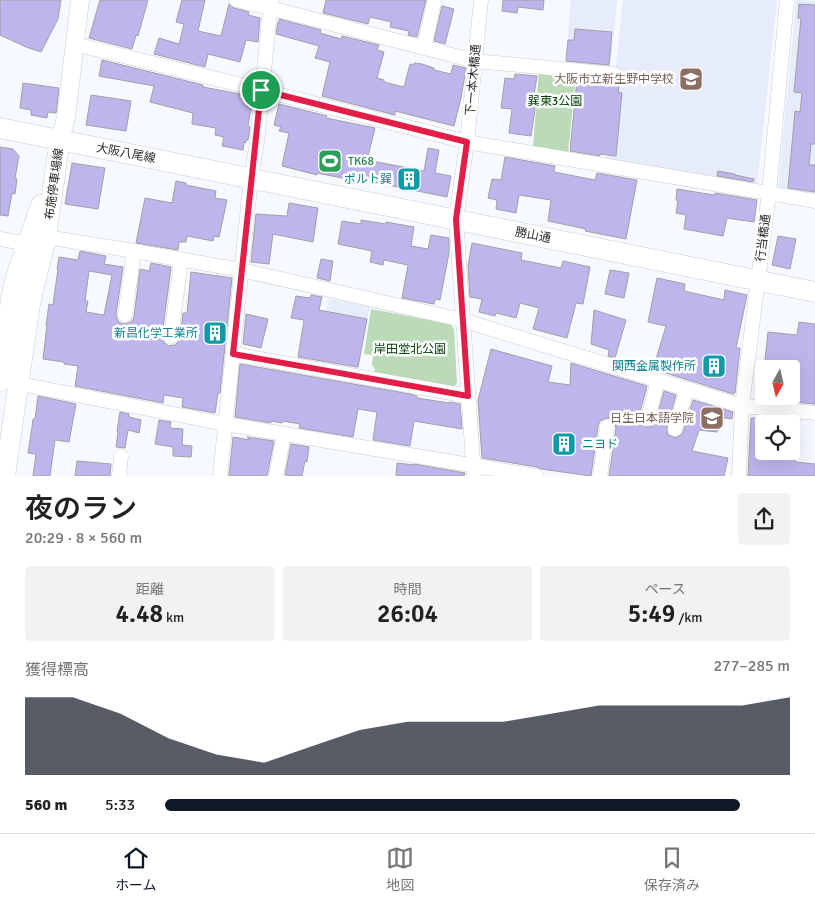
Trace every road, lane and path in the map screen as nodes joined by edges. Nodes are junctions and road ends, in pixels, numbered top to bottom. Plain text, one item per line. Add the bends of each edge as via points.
1 (80, 0) edge
2 (236, 0) edge
3 (480, 0) edge
4 (787, 0) edge
5 (434, 2) dead end
6 (271, 4) edge
7 (75, 44) junction
8 (424, 48) junction
9 (475, 61) junction
10 (614, 74) dead end
11 (261, 90) junction
12 (0, 128) edge
13 (60, 139) junction
14 (467, 142) junction
15 (251, 178) junction
16 (769, 193) junction
17 (815, 201) edge
18 (456, 219) junction
19 (0, 239) edge
20 (37, 241) junction
21 (134, 251) junction
22 (181, 260) junction
23 (241, 270) junction
24 (758, 280) junction
25 (6, 292) edge
26 (815, 292) edge
27 (125, 315) dead end
28 (462, 320) junction
29 (171, 337) dead end
30 (233, 354) junction
31 (658, 380) junction
32 (4, 381) edge
33 (687, 389) junction
34 (468, 396) junction
35 (742, 406) junction
36 (815, 413) edge
37 (648, 418) dead end
38 (225, 424) junction
39 (607, 427) dead end
40 (675, 429) dead end
41 (284, 434) junction
42 (121, 456) dead end
43 (474, 471) edge
44 (5, 476) edge
45 (119, 476) edge
46 (220, 476) edge
47 (276, 476) edge
48 (536, 476) edge
49 (600, 476) edge
50 (739, 476) edge

1 - 7 street
2 - 6 street
3 - 9 street, 下一本木橋通
4 - 16 street, 行当橋通
5 - 8 street
6 - 8 street
6 - 11 street
7 - 11 street
7 - 13 street via 66,118
8 - 9 street
9 - 10 street
9 - 14 street, 下一本木橋通
11 - 14 street
11 - 15 street
12 - 13 main road, 大阪八尾線
13 - 15 main road, 大阪八尾線
13 - 20 main road, 布施停車場線
14 - 16 street
14 - 18 street, 下一本木橋通
15 - 18 main road, 勝山通
15 - 23 street
16 - 17 street
16 - 24 street, 行当橋通
18 - 24 main road, 勝山通
18 - 28 street, 下一本木橋通
19 - 20 street
20 - 21 street
20 - 25 main road, 布施停車場線
20 - 32 main road, 布施停車場線 via 30,304
21 - 22 street
21 - 27 street
22 - 23 street
22 - 29 street
23 - 28 street
23 - 30 street
24 - 26 main road, 勝山通
24 - 35 street, 行当橋通
25 - 32 main road, 布施停車場線
28 - 31 street
28 - 34 street, 下一本木橋通
30 - 34 street
30 - 38 street
31 - 33 street
31 - 37 street
32 - 38 street
32 - 44 main road, 布施停車場線
33 - 35 street
33 - 40 street
34 - 43 street, 下一本木橋通
35 - 36 street
35 - 50 street, 行当橋通
38 - 41 street
38 - 46 street
39 - 49 street
41 - 43 street
41 - 47 street
42 - 45 street
43 - 48 street

